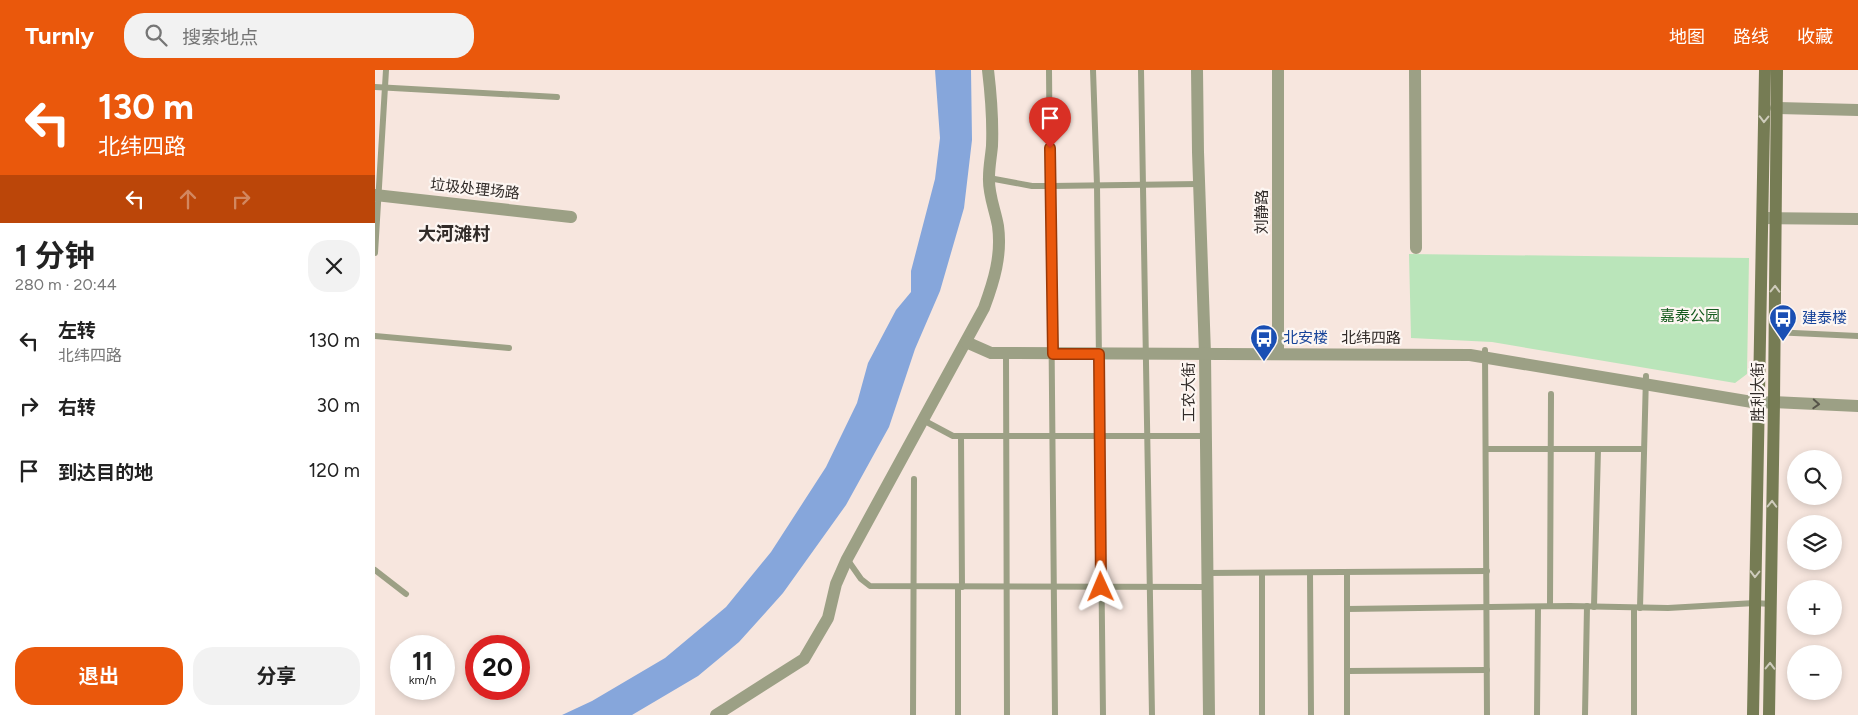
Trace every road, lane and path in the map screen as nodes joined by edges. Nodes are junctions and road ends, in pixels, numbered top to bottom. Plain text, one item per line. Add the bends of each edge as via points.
1 (386, 70) edge
2 (988, 70) edge
3 (1049, 70) edge
4 (1093, 70) edge
5 (1141, 70) edge
6 (1197, 70) edge
7 (1204, 70) edge
8 (1278, 70) edge
9 (1415, 70) edge
10 (1765, 70) edge
11 (1777, 70) edge
12 (375, 87) edge
13 (385, 88) junction
14 (557, 98) dead end
15 (1776, 108) junction
16 (1858, 110) edge
17 (989, 178) junction
18 (1199, 184) junction
19 (1097, 185) junction
20 (1144, 185) junction
21 (1051, 186) junction
22 (377, 195) edge
23 (571, 217) dead end
24 (1762, 218) junction
25 (1775, 218) junction
26 (1858, 219) edge
27 (1415, 248) dead end
28 (375, 253) edge
29 (1774, 332) junction
30 (375, 336) edge
31 (1858, 336) edge
32 (966, 342) junction
33 (509, 348) dead end
34 (1208, 350) junction
35 (1279, 350) junction
36 (1006, 353) junction
37 (1053, 354) junction
38 (1099, 354) junction
39 (1147, 354) junction
40 (1485, 354) junction
41 (1646, 380) junction
42 (1551, 394) dead end
43 (1758, 399) junction
44 (1774, 402) junction
45 (1858, 406) edge
46 (923, 420) junction
47 (961, 436) junction
48 (1007, 436) junction
49 (1053, 436) junction
50 (1100, 436) junction
51 (1148, 436) junction
52 (1206, 436) junction
53 (1486, 448) junction
54 (1551, 449) junction
55 (1598, 449) junction
56 (1645, 449) junction
57 (913, 479) dead end
58 (847, 559) junction
59 (375, 570) edge
60 (1487, 571) junction
61 (1207, 573) junction
62 (1262, 573) junction
63 (1311, 573) junction
64 (1347, 573) junction
65 (914, 586) junction
66 (960, 586) junction
67 (1007, 587) junction
68 (1054, 587) junction
69 (1101, 587) junction
70 (1150, 587) junction
71 (1207, 587) junction
72 (405, 594) dead end
73 (1755, 603) junction
74 (1770, 604) junction
75 (1538, 606) junction
76 (1550, 606) junction
77 (1487, 607) junction
78 (1590, 607) junction
79 (1637, 608) junction
80 (1347, 609) junction
81 (1487, 670) junction
82 (1347, 671) junction
83 (716, 715) edge
84 (913, 715) edge
85 (958, 715) edge
86 (1007, 715) edge
87 (1055, 715) edge
88 (1103, 715) edge
89 (1151, 715) edge
90 (1209, 715) edge
91 (1263, 715) edge
92 (1311, 715) edge
93 (1347, 715) edge
94 (1487, 715) edge
95 (1537, 715) edge
96 (1585, 715) edge
97 (1634, 715) edge
98 (1753, 715) edge
99 (1769, 715) edge

1 - 13 lane
2 - 17 street via 992,107
3 - 21 lane
4 - 19 lane
5 - 20 lane
6 - 18 street, 工农大街
7 - 34 street, 工农大街
8 - 35 street, 刘静路
9 - 27 street
10 -> 24 main road, 胜利大街
11 - 15 main road, 胜利大街
12 - 13 lane
13 - 14 lane
13 - 22 lane
15 - 16 street
15 - 25 main road, 胜利大街
17 - 21 lane
17 - 32 street via 998,226 996,275 984,308
18 - 20 lane
18 - 34 street, 工农大街
19 - 20 lane
19 - 21 lane
19 - 38 lane
20 - 39 lane
21 - 37 lane
22 - 23 street, 垃圾处理场路
22 - 28 lane
24 - 25 street
24 - 43 main road, 胜利大街
25 - 26 street
29 -> 25 main road, 胜利大街
29 - 31 lane
29 - 44 main road, 胜利大街
30 - 33 lane
32 - 36 street, 北纬四路 via 991,353
32 - 46 street
34 - 35 street, 北纬四路
34 - 39 street, 北纬四路
34 - 52 street, 工农大街
35 - 40 street, 北纬四路 via 1445,347
36 - 37 street, 北纬四路
36 - 48 lane
37 - 38 street, 北纬四路
37 - 49 lane
38 - 39 street, 北纬四路
38 - 50 lane
39 - 51 lane
40 - 41 street, 北纬四路
40 - 53 lane
41 - 43 street, 北纬四路
41 - 56 lane
42 - 54 lane
43 - 44 street, 北纬四路
43 -> 73 main road, 胜利大街
44 -> 45 street, 北纬四路
74 -> 44 main road, 胜利大街
46 - 47 lane via 953,436
46 - 58 street
47 - 48 lane
47 - 66 lane
48 - 49 lane
48 - 67 lane
49 - 50 lane
49 - 68 lane
50 - 51 lane
50 - 69 lane
51 - 52 lane
51 - 70 lane
52 - 61 street, 工农大街
53 - 54 lane
53 - 60 lane
54 - 55 lane
54 - 76 lane
55 - 56 lane
55 - 78 lane
56 - 79 lane
57 - 65 lane
58 - 65 lane via 870,586
58 - 83 street via 835,584 828,618 804,659
59 - 72 lane
60 - 64 lane
60 - 77 lane
61 - 62 lane
61 - 71 street, 工农大街
62 - 63 lane
62 - 91 lane
63 - 64 lane
63 - 92 lane
64 - 80 lane
65 - 66 lane
65 - 84 lane
66 - 67 lane
66 - 85 lane
67 - 68 lane
67 - 86 lane
68 - 69 lane
68 - 87 lane
69 - 70 lane
69 - 88 lane
70 - 71 lane
70 - 89 lane
71 - 90 street, 工农大街
73 - 74 lane
73 - 79 lane
73 - 98 main road, 胜利大街
99 -> 74 main road, 胜利大街
75 - 76 lane
75 - 77 lane
75 - 95 lane
76 - 78 lane
77 - 80 lane
77 - 81 lane
78 - 79 lane
78 - 96 lane
79 - 97 lane
80 - 82 lane
81 - 82 lane
81 - 94 lane
82 - 93 lane

